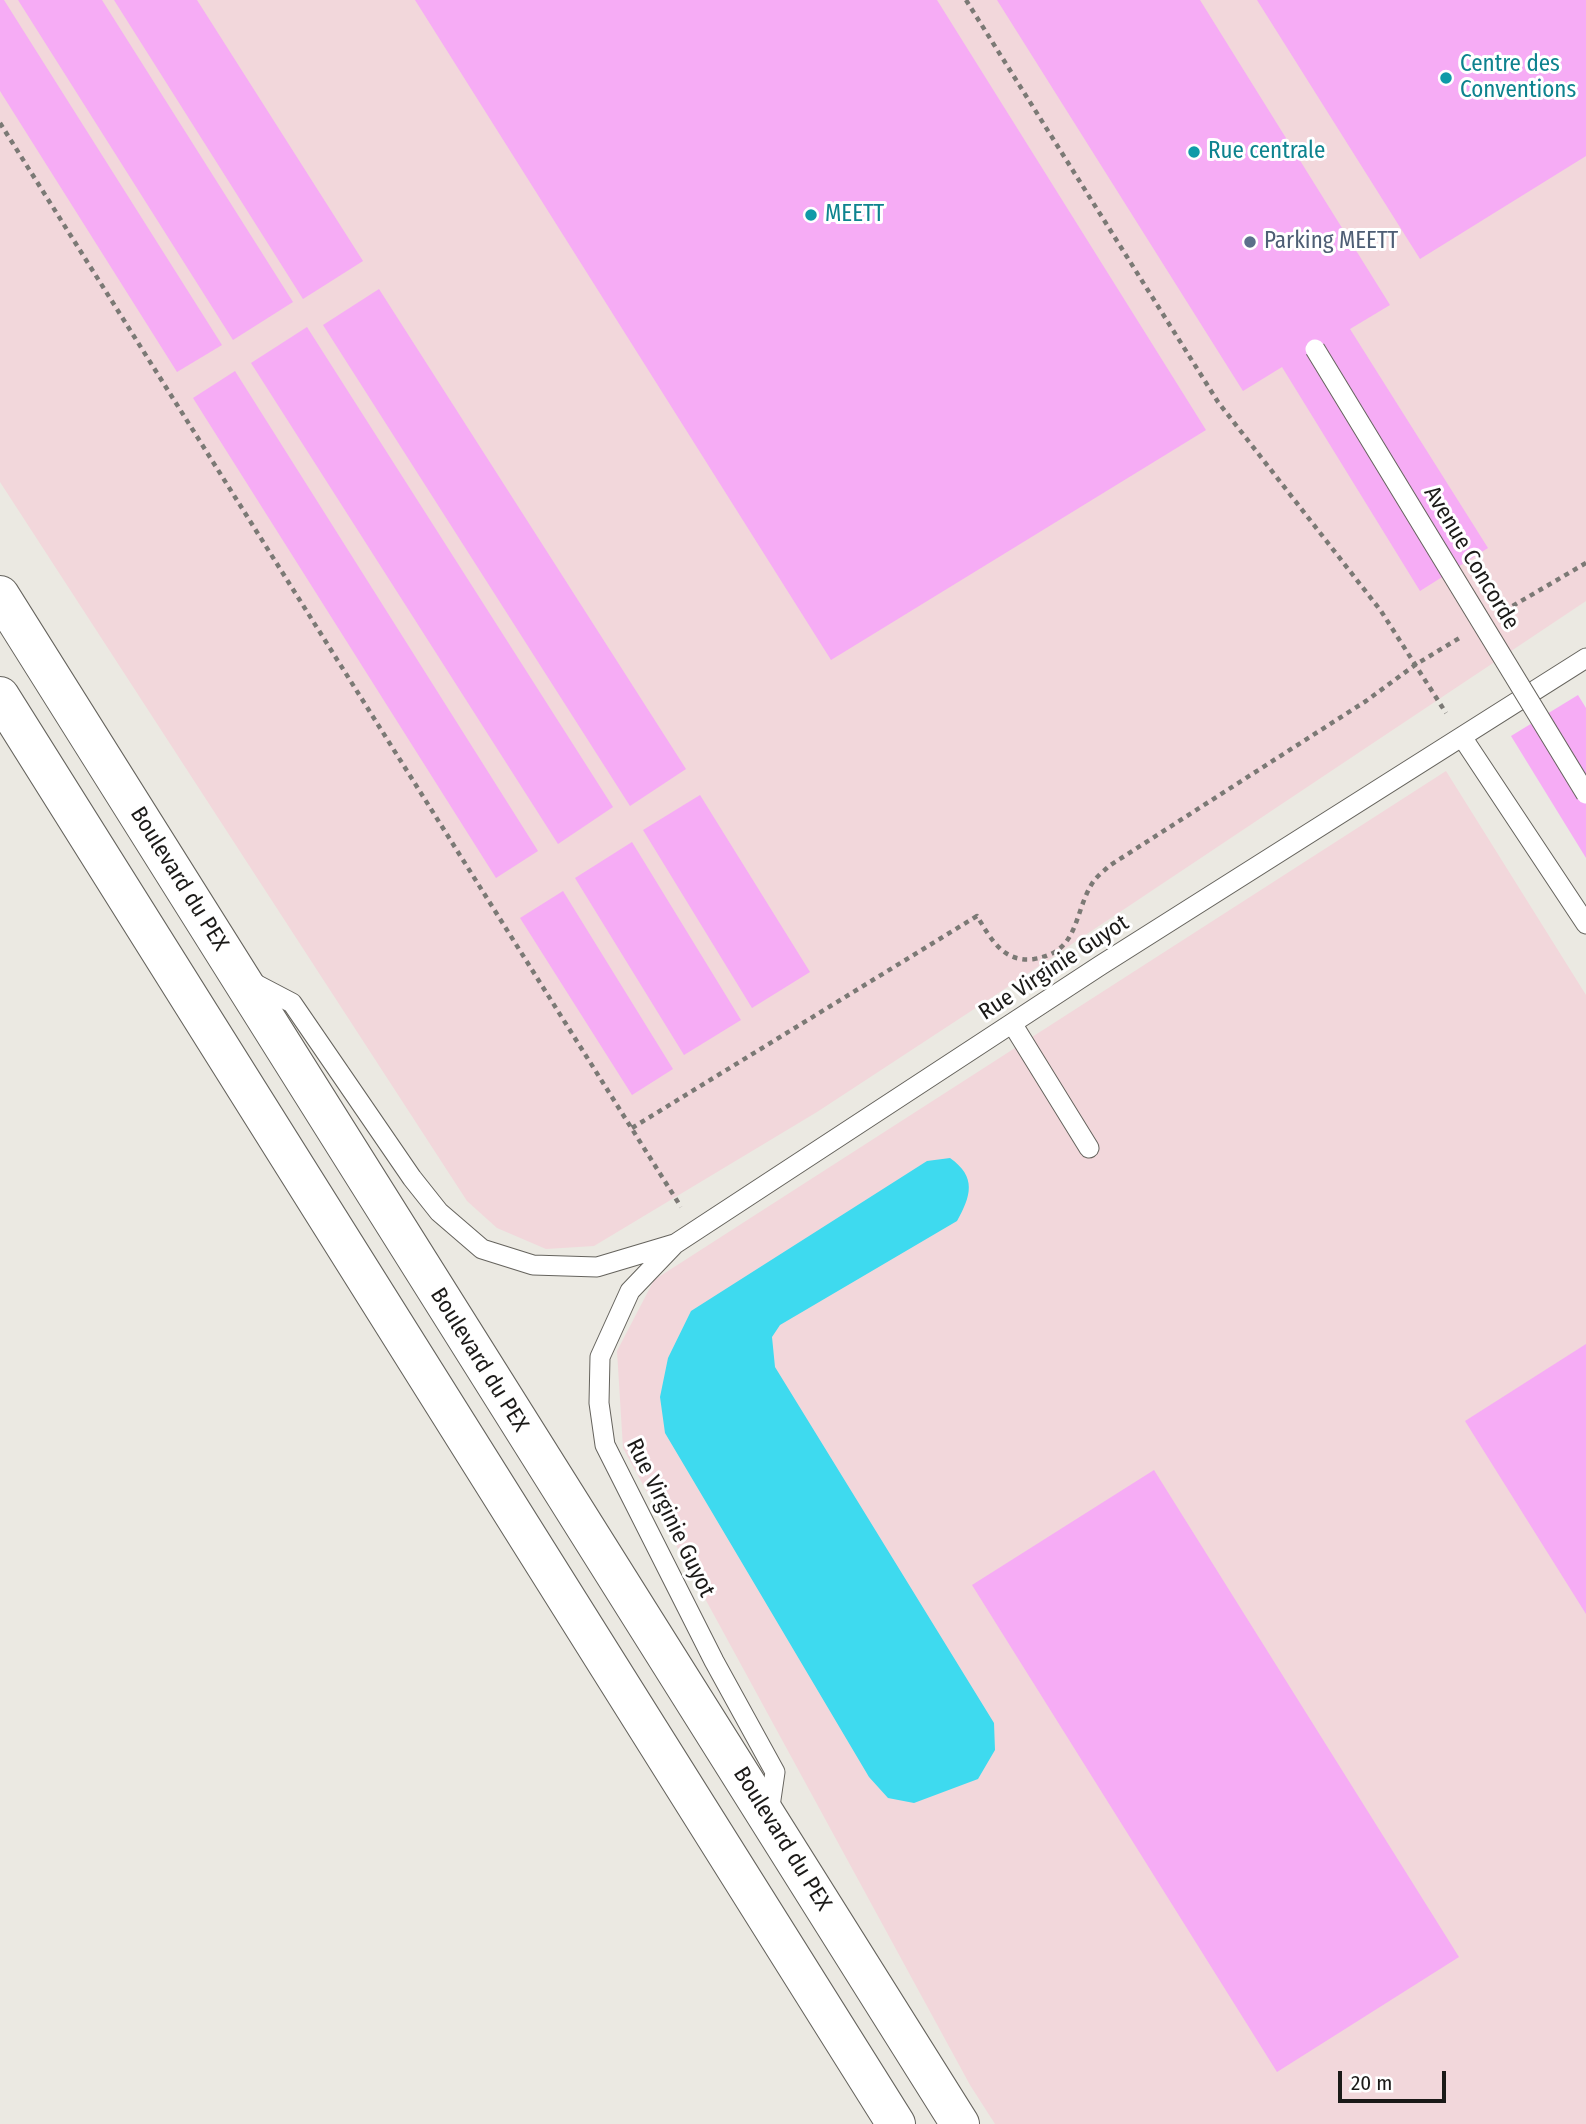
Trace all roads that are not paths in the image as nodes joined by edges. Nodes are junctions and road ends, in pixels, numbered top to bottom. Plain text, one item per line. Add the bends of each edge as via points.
1 (1315, 349) dead end
2 (0, 595) edge
3 (1585, 661) edge
4 (0, 696) edge
5 (1462, 737) junction
6 (1586, 794) edge
7 (1586, 923) edge
8 (239, 976) junction
9 (1013, 1025) junction
10 (1089, 1148) dead end
11 (675, 1244) junction
12 (769, 1818) junction
13 (895, 2124) edge
14 (960, 2124) edge

1 - 6 lane, Avenue Concorde, bridge
2 - 8 main road, Boulevard du PEX
3 - 5 lane, Rue Virginie Guyot
4 - 13 main road
5 - 7 lane
5 - 9 lane, Rue Virginie Guyot
8 - 11 lane, Rue Virginie Guyot via 292,1003 412,1178 439,1212 482,1249 533,1265 597,1268
8 - 12 main road, Boulevard du PEX
9 - 10 lane
9 - 11 lane, Rue Virginie Guyot
11 - 12 lane, Rue Virginie Guyot via 630,1291 600,1357 599,1404 605,1445 775,1772
12 - 14 main road, Boulevard du PEX

